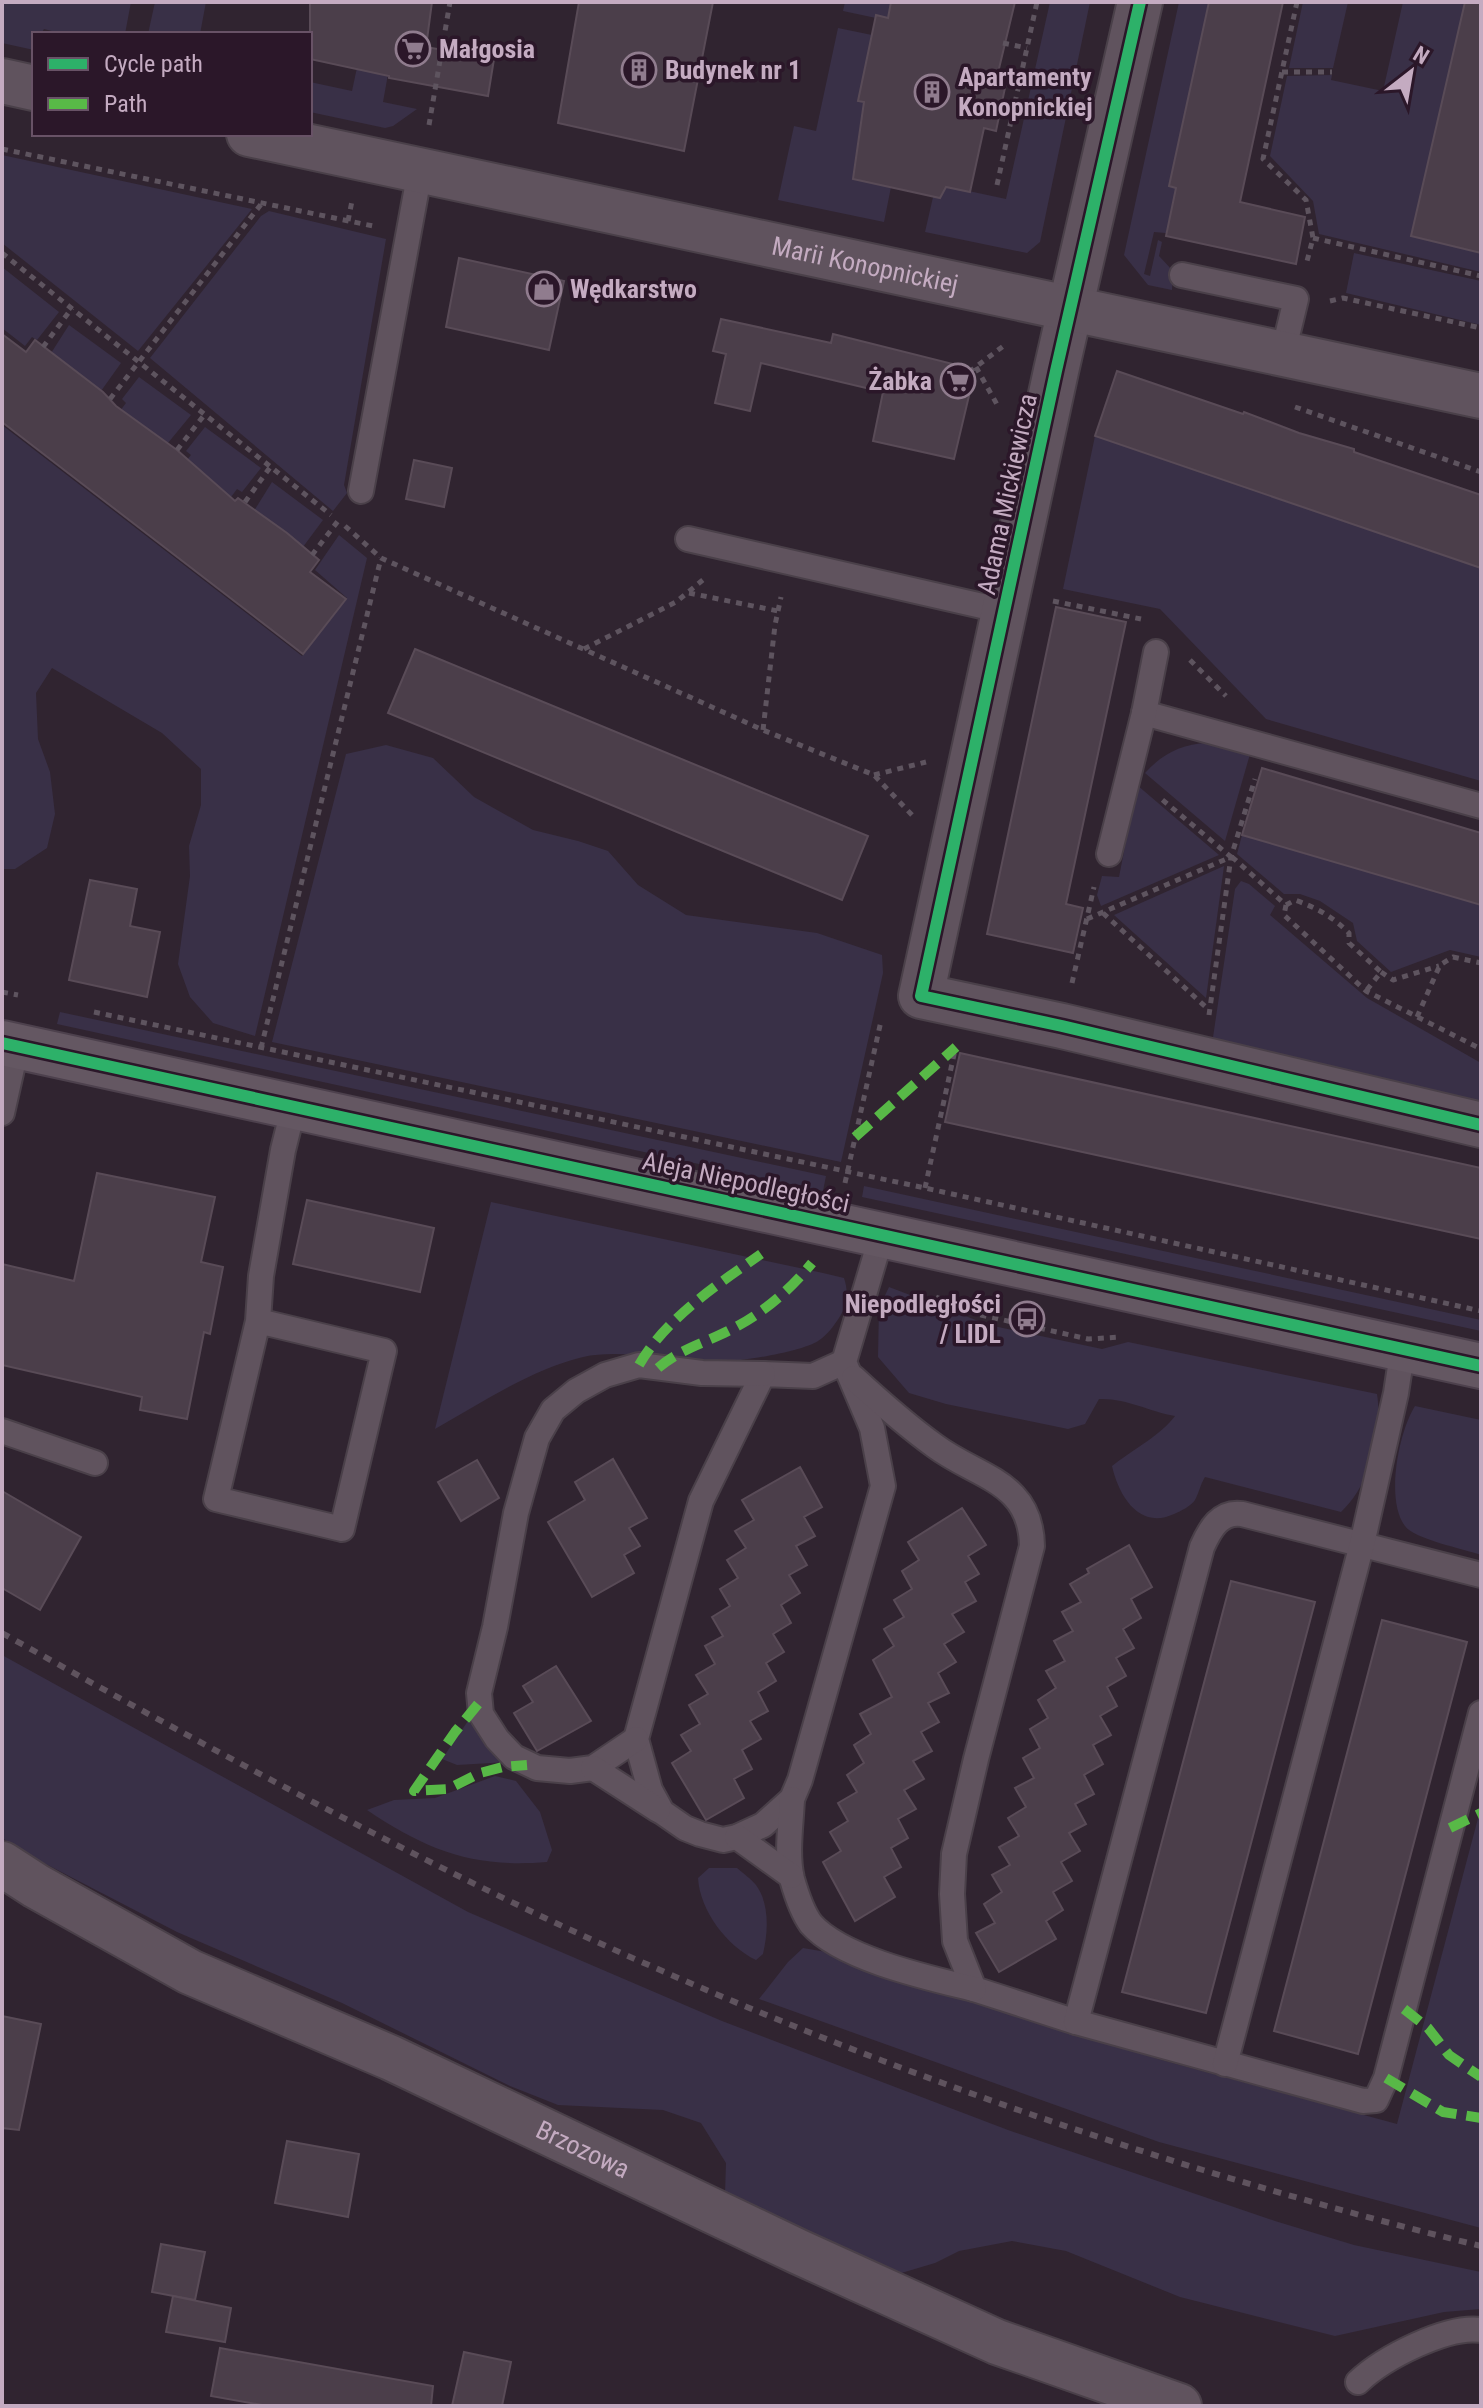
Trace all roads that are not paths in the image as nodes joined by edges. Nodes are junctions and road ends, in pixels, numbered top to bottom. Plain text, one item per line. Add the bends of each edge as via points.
1 (1140, 2) edge
2 (2, 81) edge
3 (32, 88) edge
4 (258, 136) edge
5 (420, 171) junction
6 (1182, 275) dead end
7 (1071, 307) junction
8 (1283, 353) junction
9 (1481, 396) edge
10 (361, 491) dead end
11 (688, 539) dead end
12 (1004, 611) junction
13 (1156, 652) dead end
14 (1144, 713) junction
15 (1481, 806) edge
16 (1109, 854) dead end
17 (9, 1045) edge
18 (294, 1106) junction
19 (2, 1113) edge
20 (1481, 1125) edge
21 (882, 1234) junction
22 (258, 1321) junction
23 (1403, 1347) junction
24 (1481, 1366) edge
25 (846, 1368) junction
26 (763, 1374) junction
27 (2, 1431) edge
28 (95, 1463) dead end
29 (1362, 1544) junction
30 (1481, 1575) edge
31 (1481, 1713) edge
32 (636, 1739) junction
33 (593, 1768) junction
34 (792, 1799) junction
35 (662, 1812) junction
36 (737, 1837) junction
37 (2, 1864) edge
38 (791, 1876) junction
39 (974, 1989) junction
40 (1076, 2022) junction
41 (1225, 2064) junction
42 (1481, 2330) edge
43 (1358, 2382) dead end
44 (1179, 2406) edge

1 - 7 street, Adama Mickiewicza
2 - 3 street
4 - 5 street, Marii Konopnickiej
5 - 7 street, Marii Konopnickiej
5 - 10 lane
6 - 8 lane via 1296,299
7 - 8 street, Marii Konopnickiej
7 - 12 street, Adama Mickiewicza
8 - 9 street, Marii Konopnickiej
11 - 12 lane
12 - 20 street, Adama Mickiewicza via 921,996
13 - 14 lane
14 - 15 lane
14 - 16 lane
17 - 18 street, Aleja Niepodległości
17 - 19 lane
18 - 21 street, Aleja Niepodległości
18 - 22 lane via 261,1276
21 - 23 street, Aleja Niepodległości
21 - 25 lane
22 - 22 lane via 216,1499 342,1529 384,1351
23 - 24 street, Aleja Niepodległości
23 - 29 lane
25 - 26 lane via 813,1376
25 - 34 lane via 872,1428 883,1486
25 - 39 lane via 937,1448 1008,1488 1032,1525 1032,1546 954,1854 955,1941
26 - 32 lane via 701,1501
26 - 33 lane via 639,1365 576,1391 553,1410 537,1438 516,1513 478,1704 497,1739 520,1762 545,1769
27 - 28 lane
29 - 30 lane
29 - 40 lane via 1235,1513 1209,1531
29 - 41 lane
31 - 41 lane via 1379,2096 1363,2101
32 - 33 lane
32 - 35 lane
33 - 35 lane
34 - 36 lane via 763,1825
34 - 38 lane
35 - 36 lane via 700,1834 723,1840
36 - 38 lane
37 - 44 street, Brzozowa via 190,1972 391,2058 997,2342
38 - 39 lane via 805,1916 831,1941 925,1978
39 - 40 lane
40 - 41 lane
42 - 43 lane via 1468,2328 1399,2352

